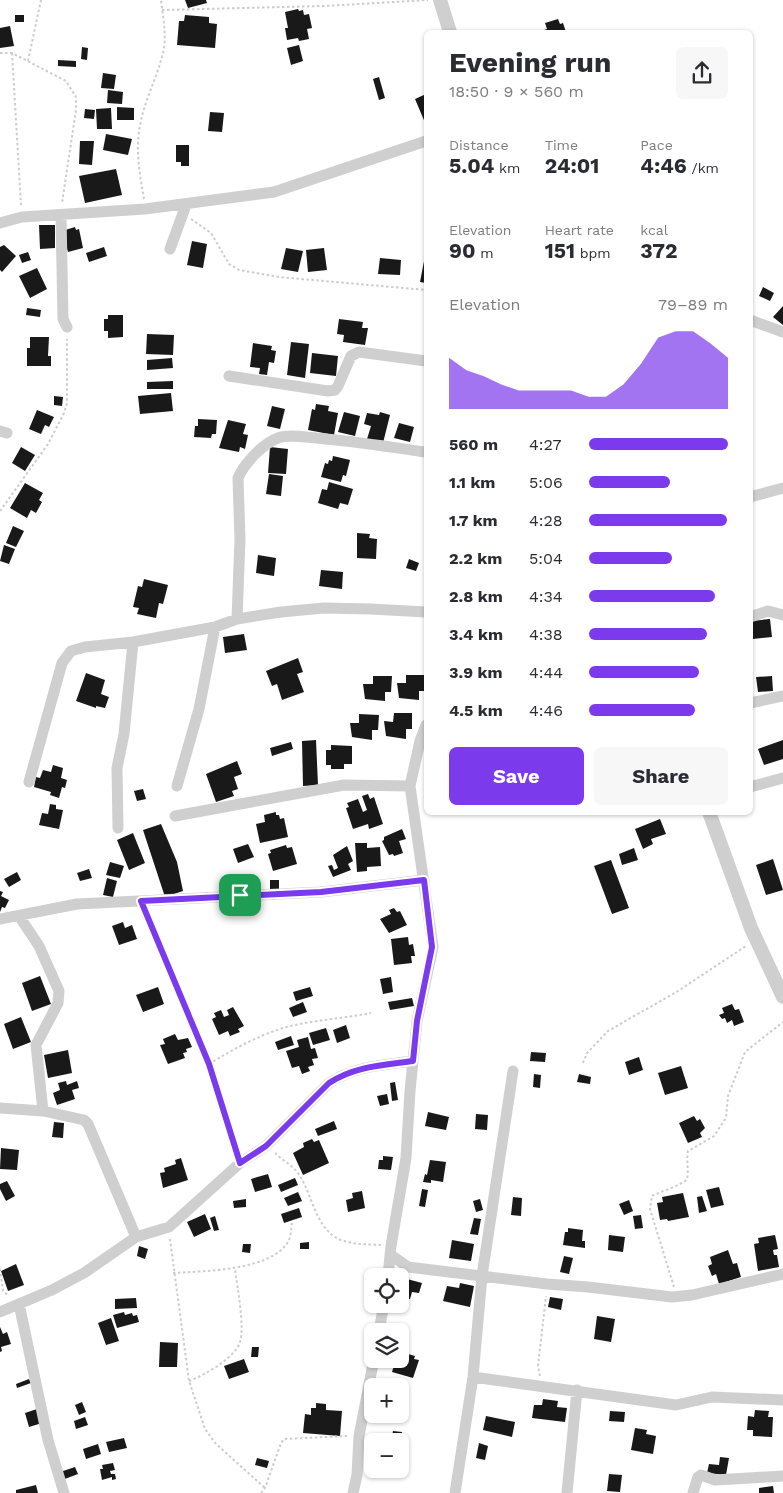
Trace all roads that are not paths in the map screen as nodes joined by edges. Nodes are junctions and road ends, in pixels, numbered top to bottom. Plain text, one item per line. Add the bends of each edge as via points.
1 (440, 0) edge
2 (449, 30) edge
3 (424, 142) edge
4 (185, 209) junction
5 (61, 216) junction
6 (0, 223) edge
7 (170, 249) dead end
8 (753, 321) edge
9 (67, 327) road end
10 (783, 332) edge
11 (424, 360) edge
12 (229, 376) dead end
13 (424, 452) edge
14 (783, 488) edge
15 (753, 496) edge
16 (424, 612) edge
17 (783, 615) edge
18 (753, 616) edge
19 (237, 619) junction
20 (215, 627) junction
21 (133, 642) junction
22 (783, 696) edge
23 (753, 702) edge
24 (424, 730) edge
25 (783, 778) edge
26 (29, 782) dead end
27 (177, 786) dead end
28 (410, 786) junction
29 (753, 786) edge
30 (710, 815) edge
31 (175, 816) dead end
32 (118, 828) dead end
33 (424, 880) junction
34 (19, 916) junction
35 (0, 918) edge
36 (783, 997) edge
37 (413, 1061) junction
38 (513, 1071) dead end
39 (0, 1108) edge
40 (43, 1111) junction
41 (136, 1237) junction
42 (391, 1251) junction
43 (389, 1268) edge
44 (783, 1274) edge
45 (482, 1276) junction
46 (19, 1304) junction
47 (0, 1312) edge
48 (372, 1368) edge
49 (473, 1377) junction
50 (577, 1390) junction
51 (783, 1400) edge
52 (783, 1476) edge
53 (64, 1493) edge
54 (353, 1493) edge
55 (455, 1493) edge
56 (567, 1493) edge
57 (693, 1493) edge

1 - 2 street
3 - 4 street via 274,192
4 - 5 street
4 - 7 street
5 - 6 street via 22,217
5 - 9 street via 63,319
8 - 10 street
11 - 12 street via 354,353 338,386 328,391
13 - 19 street via 292,436 278,438 265,446 241,470 238,478
14 - 15 street
16 - 19 street via 324,608
17 - 18 street via 768,611
19 - 20 street
20 - 21 street
20 - 27 street via 199,709
21 - 26 street via 71,651 62,663
21 - 32 street via 124,734 117,768
22 - 23 street
24 - 28 street
25 - 29 street
28 - 31 street via 344,785
28 - 33 street
30 - 36 street via 756,940
33 - 34 street via 321,892 77,904
33 - 37 street via 432,947 417,1021
34 - 35 street
34 - 40 street via 39,946 58,991 58,1003 36,1045
37 - 41 street via 367,1067 340,1076 266,1146 240,1163 169,1227
37 - 42 street via 406,1158
38 - 45 street
39 - 40 street
40 - 41 street via 79,1118 88,1124
41 - 46 street via 84,1272
42 - 43 street
42 - 45 street via 408,1267
44 - 45 street via 678,1296
45 - 49 street
46 - 47 street
46 - 53 street via 48,1440
48 - 54 street via 359,1436
49 - 50 street
49 - 55 street
50 - 51 street via 676,1405 712,1397
50 - 56 street
52 - 57 street via 716,1480 700,1475

